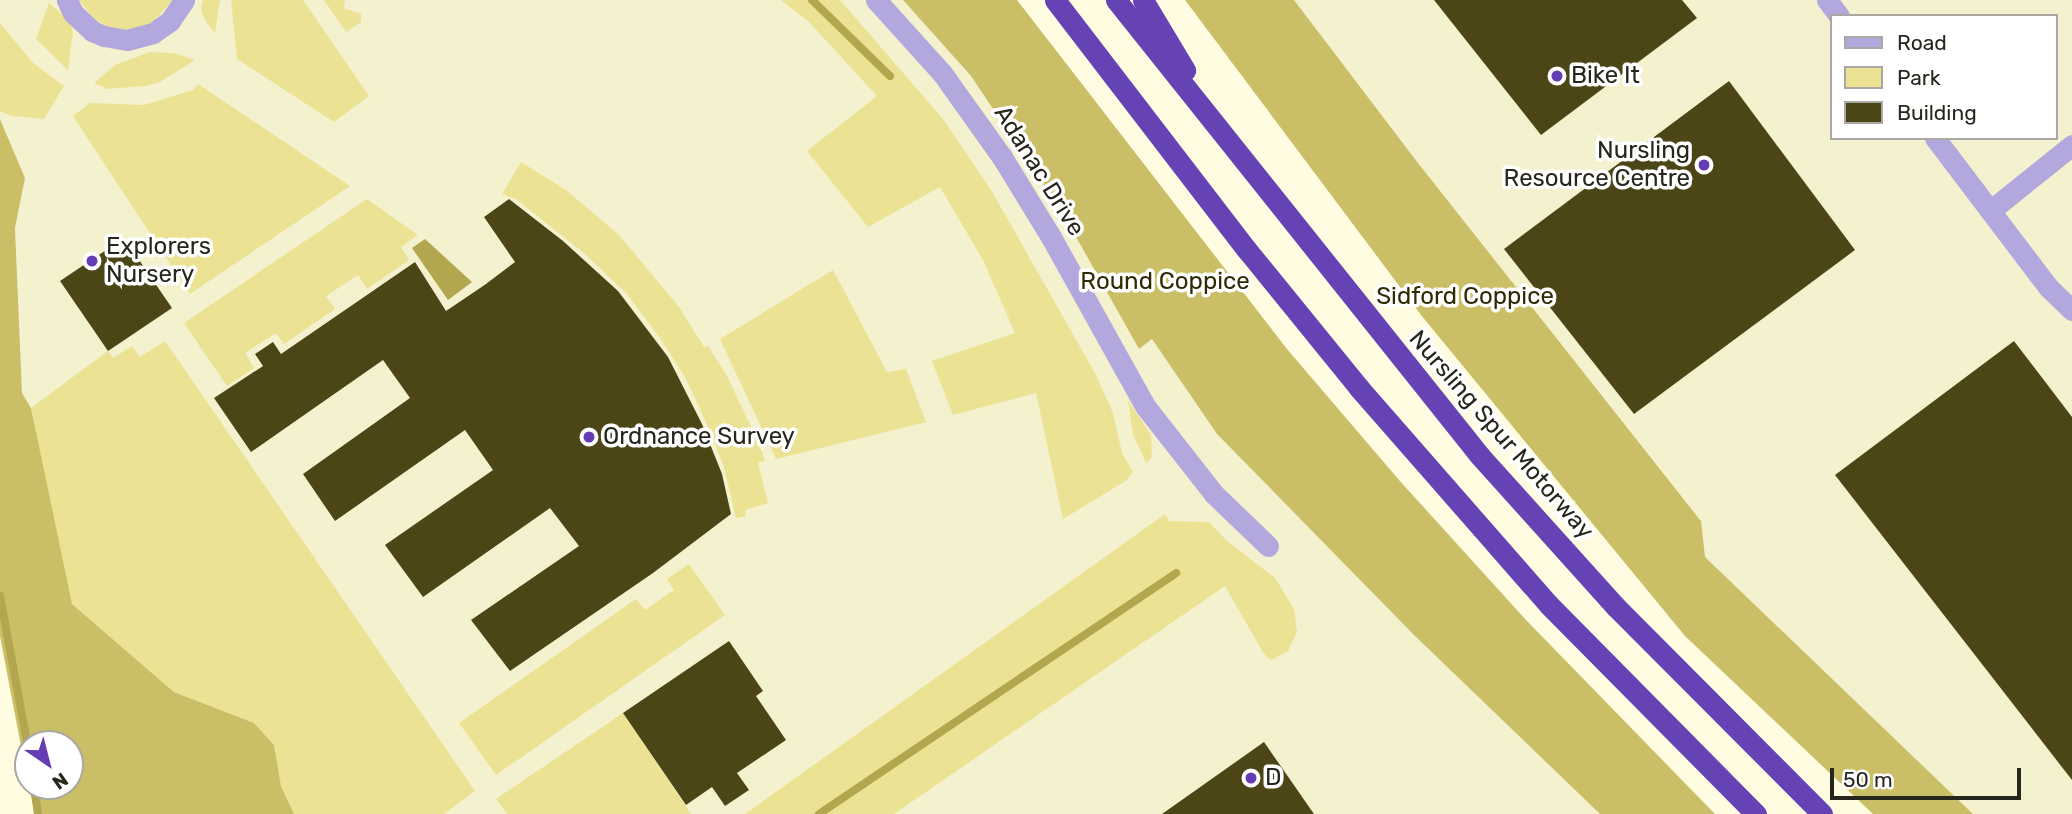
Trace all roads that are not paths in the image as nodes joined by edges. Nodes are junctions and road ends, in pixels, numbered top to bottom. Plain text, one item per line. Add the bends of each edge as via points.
1 (66, 0) edge
2 (184, 0) edge
3 (876, 0) edge
4 (1055, 0) edge
5 (1116, 0) edge
6 (1143, 0) edge
7 (1937, 140) edge
8 (1229, 143) junction
9 (2072, 145) edge
10 (1991, 209) junction
11 (2072, 310) edge
12 (1268, 546) dead end
13 (1756, 814) edge
14 (1822, 814) edge

1 - 2 street via 92,31 127,40 153,33 170,21
3 - 12 street, Adanac Drive via 942,73 1002,157 1145,406 1214,494
4 - 13 highway via 1359,388 1548,604
5 - 8 highway, Nursling Spur Motorway
6 - 8 highway
7 - 10 street
8 - 14 highway, Nursling Spur Motorway via 1480,456 1616,607
9 - 10 street
10 - 11 street via 2049,288

